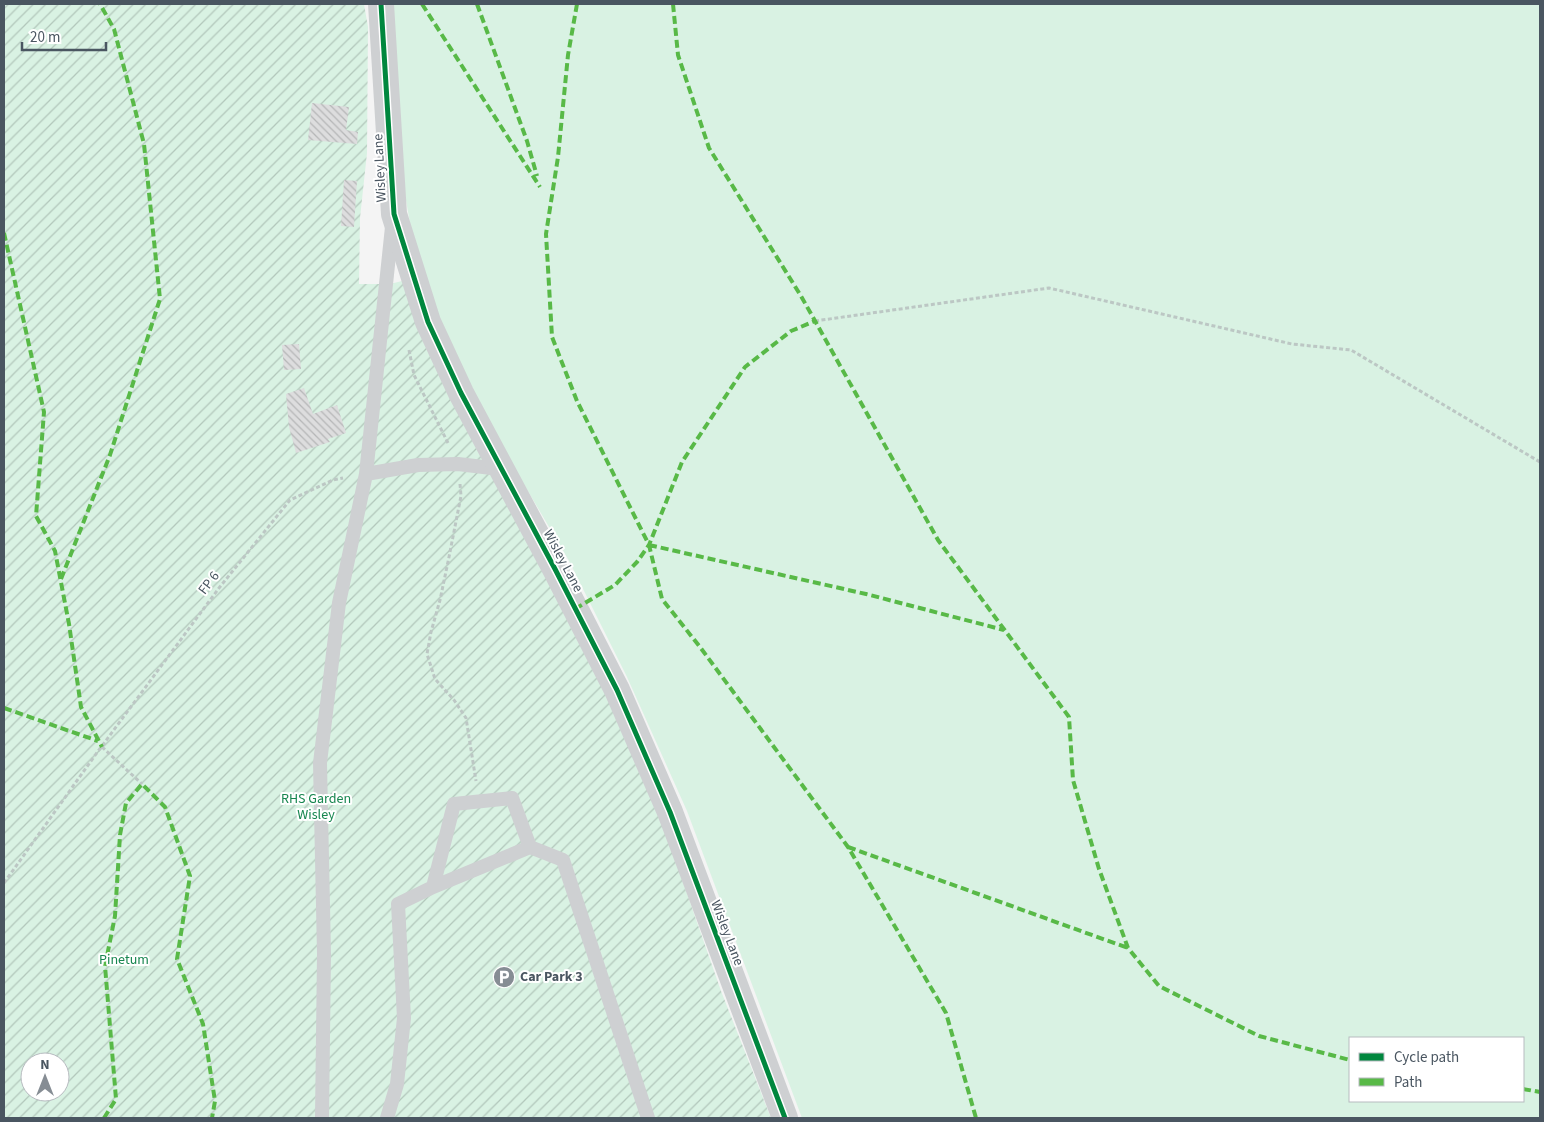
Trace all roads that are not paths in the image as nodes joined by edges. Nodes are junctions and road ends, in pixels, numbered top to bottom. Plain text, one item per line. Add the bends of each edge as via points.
1 (381, 4) edge
2 (394, 214) junction
3 (500, 469) junction
4 (366, 474) junction
5 (530, 847) junction
6 (432, 887) junction
7 (322, 1118) edge
8 (387, 1118) edge
9 (648, 1118) edge
10 (785, 1118) edge

1 - 2 street, Wisley Lane
2 - 3 street, Wisley Lane via 428,322
2 - 4 lane
3 - 4 lane via 458,464 418,465
3 - 10 street, Wisley Lane via 617,690 670,812
4 - 7 lane via 339,604 320,763 324,954
5 - 6 lane
5 - 6 lane via 512,798 454,804
5 - 9 lane via 563,860
6 - 8 lane via 398,904 404,1018 397,1084

